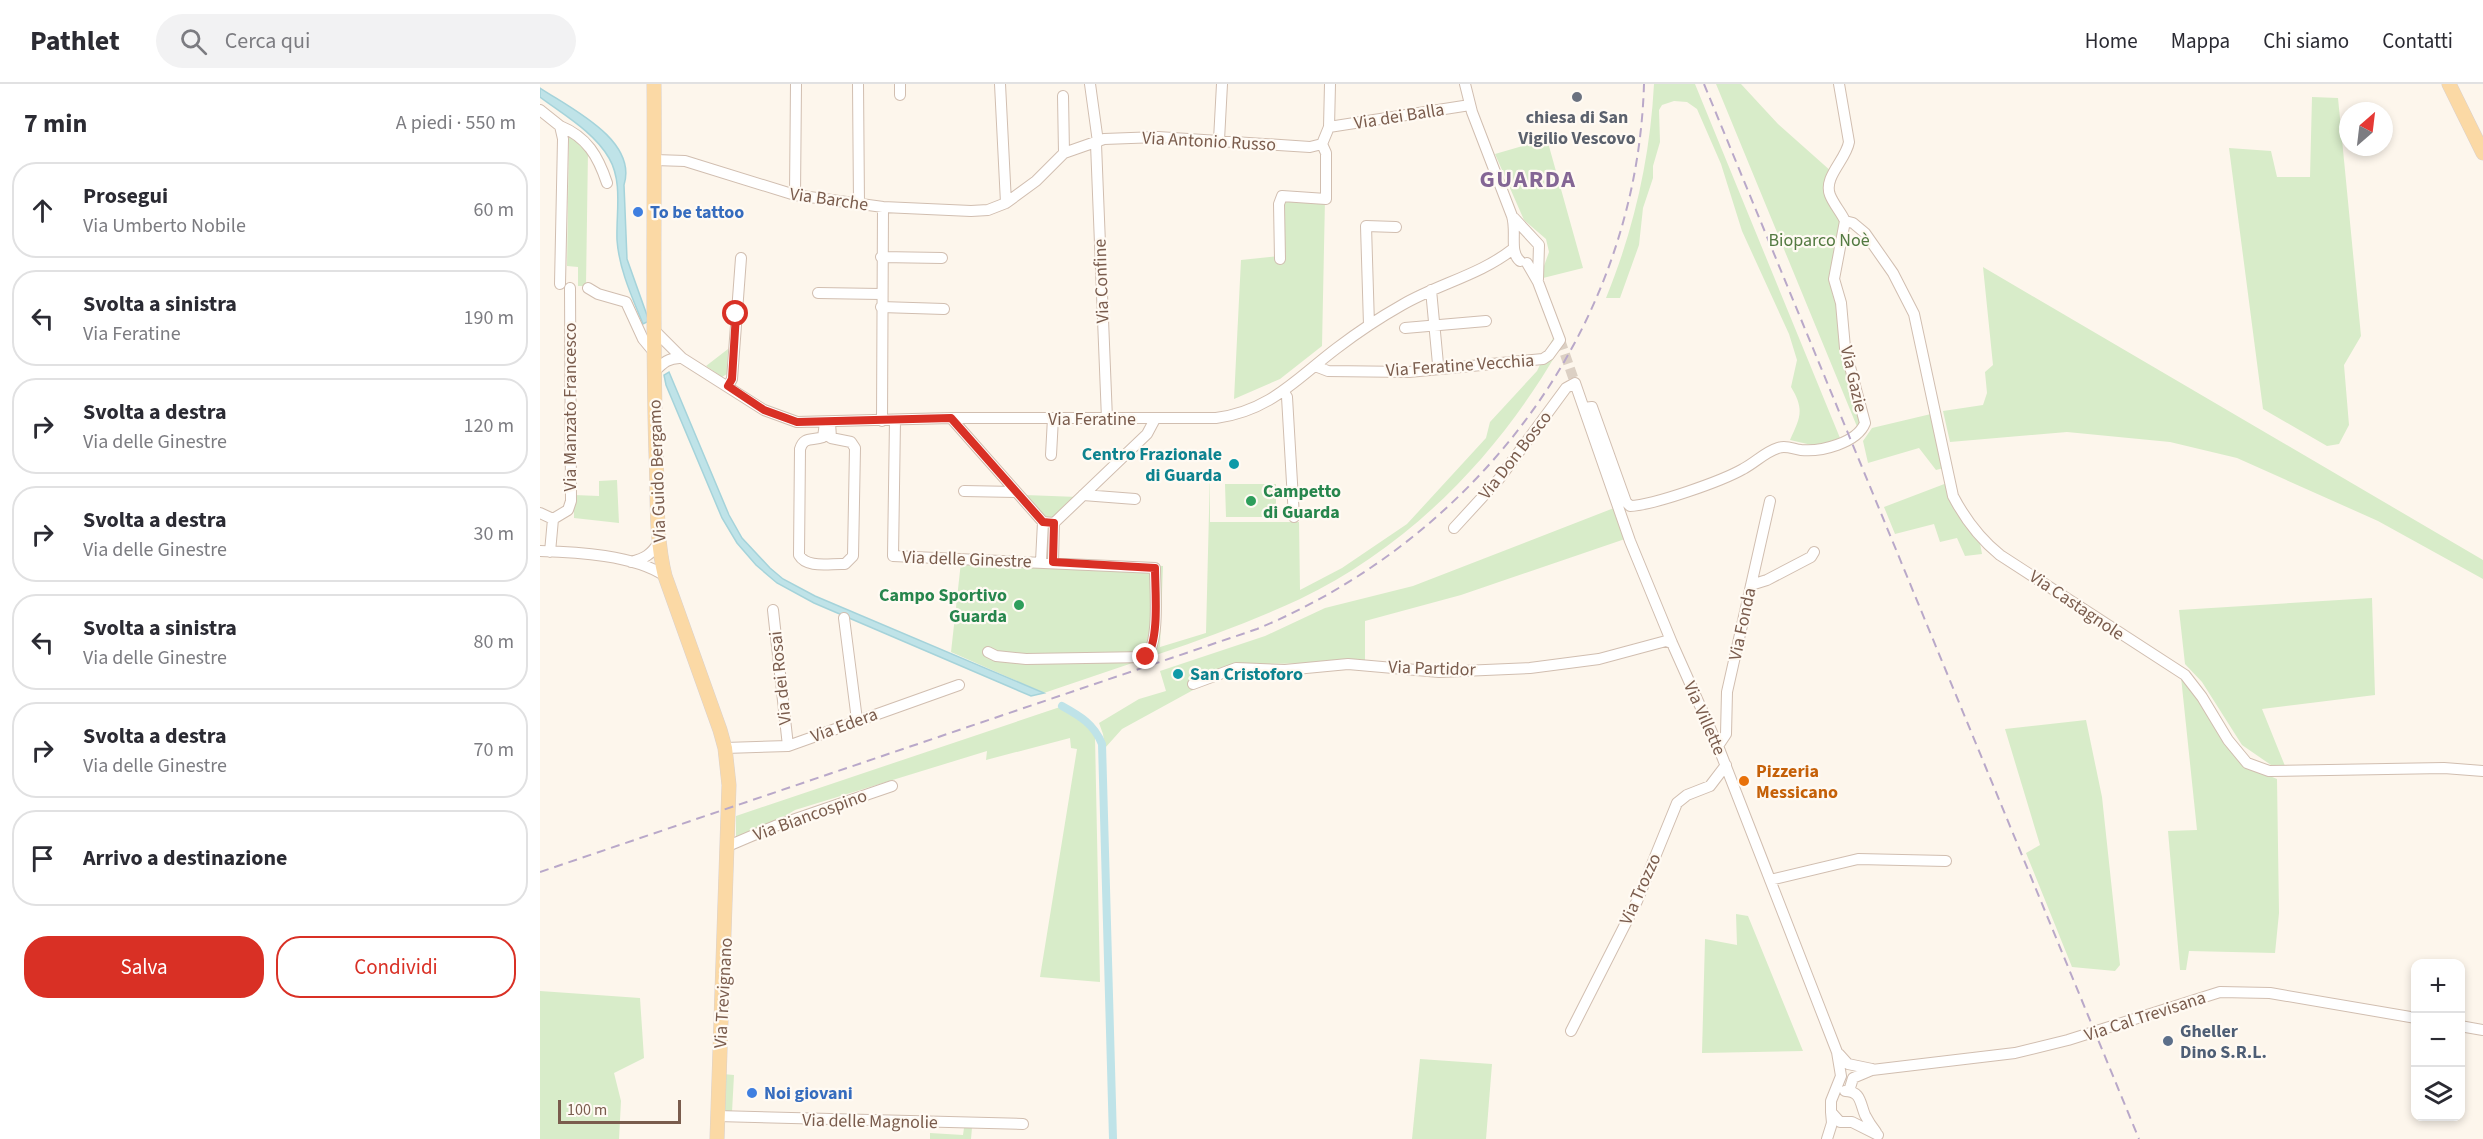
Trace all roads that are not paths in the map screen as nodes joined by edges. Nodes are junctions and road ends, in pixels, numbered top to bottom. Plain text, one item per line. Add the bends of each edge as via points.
1 (654, 84) edge
2 (796, 84) edge
3 (858, 84) edge
4 (1000, 84) edge
5 (1090, 84) edge
6 (1222, 84) edge
7 (1330, 84) edge
8 (1465, 84) edge
9 (1839, 84) edge
10 (2449, 84) edge
11 (1063, 96) dead end
12 (1470, 105) junction
13 (540, 110) edge
14 (560, 126) junction
15 (1329, 127) junction
16 (1219, 140) junction
17 (1097, 143) junction
18 (1322, 144) junction
19 (1064, 153) junction
20 (2483, 153) edge
21 (655, 160) junction
22 (607, 183) dead end
23 (795, 195) junction
24 (1006, 203) junction
25 (859, 204) junction
26 (882, 207) junction
27 (1512, 216) junction
28 (1845, 220) junction
29 (1396, 227) dead end
30 (1532, 237) junction
31 (1514, 246) junction
32 (1539, 254) junction
33 (881, 257) junction
34 (741, 258) dead end
35 (942, 258) dead end
36 (1280, 259) dead end
37 (1523, 262) junction
38 (1493, 263) junction
39 (1538, 282) junction
40 (588, 288) dead end
41 (1431, 290) junction
42 (818, 293) dead end
43 (881, 294) junction
44 (881, 307) junction
45 (944, 309) dead end
46 (1486, 321) dead end
47 (1369, 325) junction
48 (1435, 325) junction
49 (1405, 328) dead end
50 (653, 329) junction
51 (653, 352) junction
52 (676, 355) junction
53 (1438, 364) dead end
54 (1315, 366) junction
55 (654, 374) junction
56 (1575, 383) joint
57 (728, 386) junction
58 (1284, 392) junction
59 (1584, 408) junction
60 (951, 418) junction
61 (1053, 418) junction
62 (1107, 419) junction
63 (1155, 419) junction
64 (882, 420) junction
65 (895, 420) junction
66 (828, 423) junction
67 (1051, 455) dead end
68 (964, 491) dead end
69 (1016, 492) junction
70 (1083, 495) junction
71 (1135, 499) dead end
72 (1770, 501) dead end
73 (540, 513) edge
74 (1294, 517) dead end
75 (553, 519) junction
76 (1048, 523) junction
77 (1454, 528) dead end
78 (659, 542) junction
79 (545, 552) edge
80 (1814, 552) dead end
81 (1041, 561) junction
82 (631, 562) junction
83 (1053, 562) junction
84 (665, 576) junction
85 (1751, 585) junction
86 (773, 610) dead end
87 (844, 618) dead end
88 (1672, 643) junction
89 (988, 652) dead end
90 (1192, 684) dead end
91 (959, 685) dead end
92 (857, 720) junction
93 (788, 746) junction
94 (1718, 746) junction
95 (725, 748) junction
96 (1726, 765) junction
97 (2483, 771) edge
98 (892, 786) dead end
99 (728, 846) junction
100 (1946, 861) dead end
101 (1770, 880) junction
102 (2411, 1017) edge
103 (2465, 1027) edge
104 (2483, 1030) edge
105 (1571, 1032) dead end
106 (1837, 1052) junction
107 (1873, 1070) junction
108 (1848, 1091) junction
109 (1834, 1097) junction
110 (1862, 1104) junction
111 (1831, 1112) junction
112 (717, 1116) junction
113 (1849, 1123) junction
114 (1023, 1124) dead end
115 (1880, 1137) edge
116 (717, 1139) edge
117 (1828, 1139) edge

1 - 21 main road, Via Guido Bergamo
2 - 23 street
3 - 25 street
4 - 24 street
5 - 17 street, Via Confine
6 - 16 street
7 - 15 street
8 - 12 street
9 - 28 street via 1849,142 1828,184
10 - 20 main road
11 - 19 street
12 - 15 street, Via dei Balla
12 - 27 street
13 - 14 street
14 - 22 street via 592,149
14 - 75 street, Via Manzato Francesco via 571,501 568,510
15 - 18 street
16 - 17 street, Via Antonio Russo via 1127,137
16 - 18 street, Via Antonio Russo via 1310,147
17 - 19 street, Via Barche
17 - 62 street, Via Confine
18 - 36 street via 1326,153 1326,199 1282,196
19 - 24 street, Via Barche
21 - 23 street, Via Barche via 685,161
21 - 50 main road, Via Guido Bergamo
23 - 25 street, Via Barche
24 - 26 street, Via Barche via 971,211
25 - 26 street, Via Barche
26 - 33 street
27 - 30 street
27 - 31 street
28 - 59 street, Via Gazie via 1834,279 1841,303 1845,348 1864,423 1858,435 1819,449 1781,447 1729,476 1630,506 1592,407
28 - 97 street, Via Castagnole via 1865,233 1893,273 1914,314 1953,496 1986,544 2185,675 2247,763 2269,771
29 - 47 street via 1366,226
30 - 31 street via 1521,237
30 - 32 street via 1539,245
31 - 37 street via 1515,257
31 - 38 street, Via Feratine
32 - 37 street via 1534,260
32 - 39 street
33 - 35 street
33 - 43 street
34 - 57 street via 732,379
37 - 38 street, Via Feratine
37 - 39 street
38 - 41 street, Via Feratine
39 - 54 street, Via Feratine Vecchia via 1560,340 1543,359 1448,369 1364,372 1322,370
40 - 51 street via 626,302
41 - 47 street, Via Feratine
41 - 48 street
42 - 43 street
43 - 44 street
44 - 45 street
44 - 64 street
46 - 48 street
47 - 54 street, Via Feratine
48 - 49 street
48 - 53 street
50 - 51 main road, Via Guido Bergamo
50 - 52 street
51 - 52 street via 659,346
51 - 55 main road, Via Guido Bergamo
52 - 55 street
52 - 57 street, Via Feratine
54 - 58 street, Via Feratine
55 - 78 main road, Via Guido Bergamo
56 - 59 street, Via Villette
56 - 77 street, Via Don Bosco via 1566,388 1499,479
57 - 66 street, Via Feratine via 785,419
58 - 63 street, Via Feratine via 1262,405 1226,417
58 - 74 street
59 - 88 street, Via Villette via 1630,541
60 - 61 street, Via Feratine
60 - 65 street, Via Feratine
60 - 69 street
61 - 62 street, Via Feratine
61 - 67 street
62 - 63 street, Via Feratine
63 - 70 street via 1147,434
64 - 65 street, Via Feratine
64 - 66 street, Via Feratine
65 - 81 street, Via delle Ginestre via 893,556
66 - 66 street via 823,437 808,438 800,449 799,555 813,564 845,564 853,555 855,448 851,442 831,438
68 - 69 street
69 - 76 street
70 - 71 street
70 - 76 street
72 - 85 street, Via Fonda
73 - 75 street
75 - 79 street
76 - 81 street, Via delle Ginestre
76 - 83 street, Via delle Ginestre
78 - 82 street via 652,553
78 - 84 main road, Via Guido Bergamo
79 - 82 street
80 - 85 street via 1811,557
81 - 83 street, Via delle Ginestre
82 - 84 street
83 - 89 street, Via delle Ginestre via 1155,568 1154,636 1149,653 1132,658 1026,659
84 - 95 main road, Via Guido Bergamo
85 - 94 street, Via Fonda via 1727,692 1726,734
86 - 93 street, Via dei Rosai
87 - 92 street
88 - 90 street, Via Partidor via 1666,641 1599,659 1530,668 1439,672 1348,664 1285,670 1236,668
88 - 94 street, Via Villette
91 - 92 street, Via Edera
92 - 93 street, Via Edera
93 - 95 street, Via Edera
94 - 96 street, Via Villette
95 - 99 main road, Via Guido Bergamo via 730,795
96 - 101 street, Via Villette
96 - 105 street, Via Trozzo via 1710,786 1677,803 1637,901
98 - 99 street, Via Biancospino
99 - 112 main road, Via Trevignano
100 - 101 street via 1858,859
101 - 106 street, Via Villette
102 - 107 street, Via Cal Trevisana via 2270,993 2220,992 2014,1053
103 - 104 street
106 - 107 street, Via Cal Trevisana via 1848,1064
106 - 108 street, Via Villette via 1848,1077
106 - 109 street, Via Villette via 1841,1076
107 - 108 street, Via Cal Trevisana via 1852,1078
107 - 110 street via 1857,1084
108 - 109 street
108 - 110 street via 1856,1094
109 - 111 street, Via Villette
110 - 113 street via 1859,1117
110 - 115 street via 1866,1118
111 - 113 street via 1836,1119
111 - 117 street, Via Villette
112 - 114 street, Via delle Magnolie
112 - 116 main road, Via Trevignano
113 - 115 street
113 - 117 street

